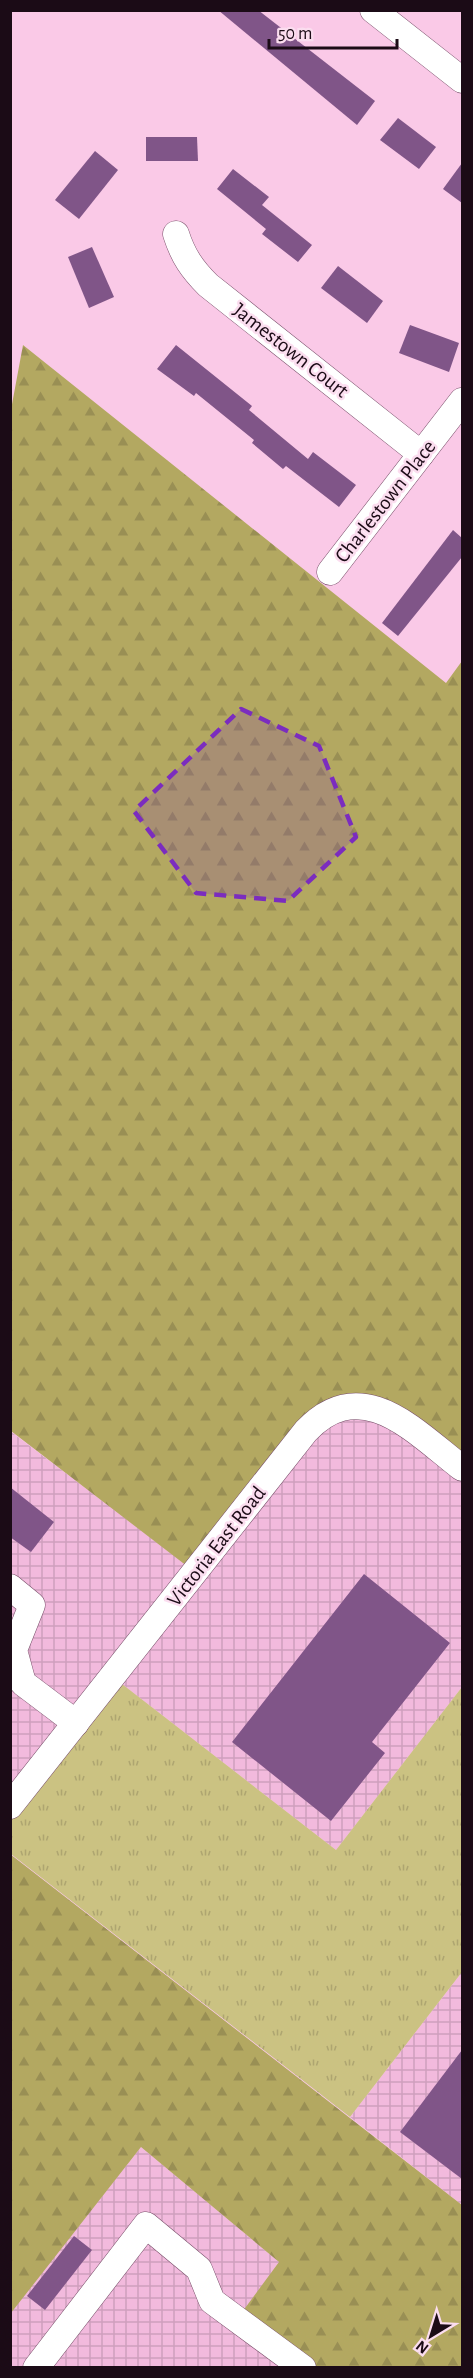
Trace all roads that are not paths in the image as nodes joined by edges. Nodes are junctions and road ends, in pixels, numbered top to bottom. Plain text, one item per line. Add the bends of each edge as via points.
1 (374, 10) edge
2 (460, 74) edge
3 (176, 234) dead end
4 (462, 401) edge
5 (421, 454) junction
6 (330, 572) dead end
7 (462, 1468) edge
8 (10, 1587) edge
9 (76, 1723) junction
10 (10, 1806) edge
11 (36, 2367) edge
12 (303, 2367) edge

1 - 2 street
3 - 5 street, Jamestown Court via 182,255 208,285
4 - 5 street, Charlestown Place
5 - 6 street, Charlestown Place
7 - 9 street, Victoria East Road via 383,1411 356,1405 327,1414 306,1431
8 - 9 street via 32,1605 14,1650 23,1683
9 - 10 street, Victoria East Road
11 - 12 street via 146,2224 199,2269 212,2301

